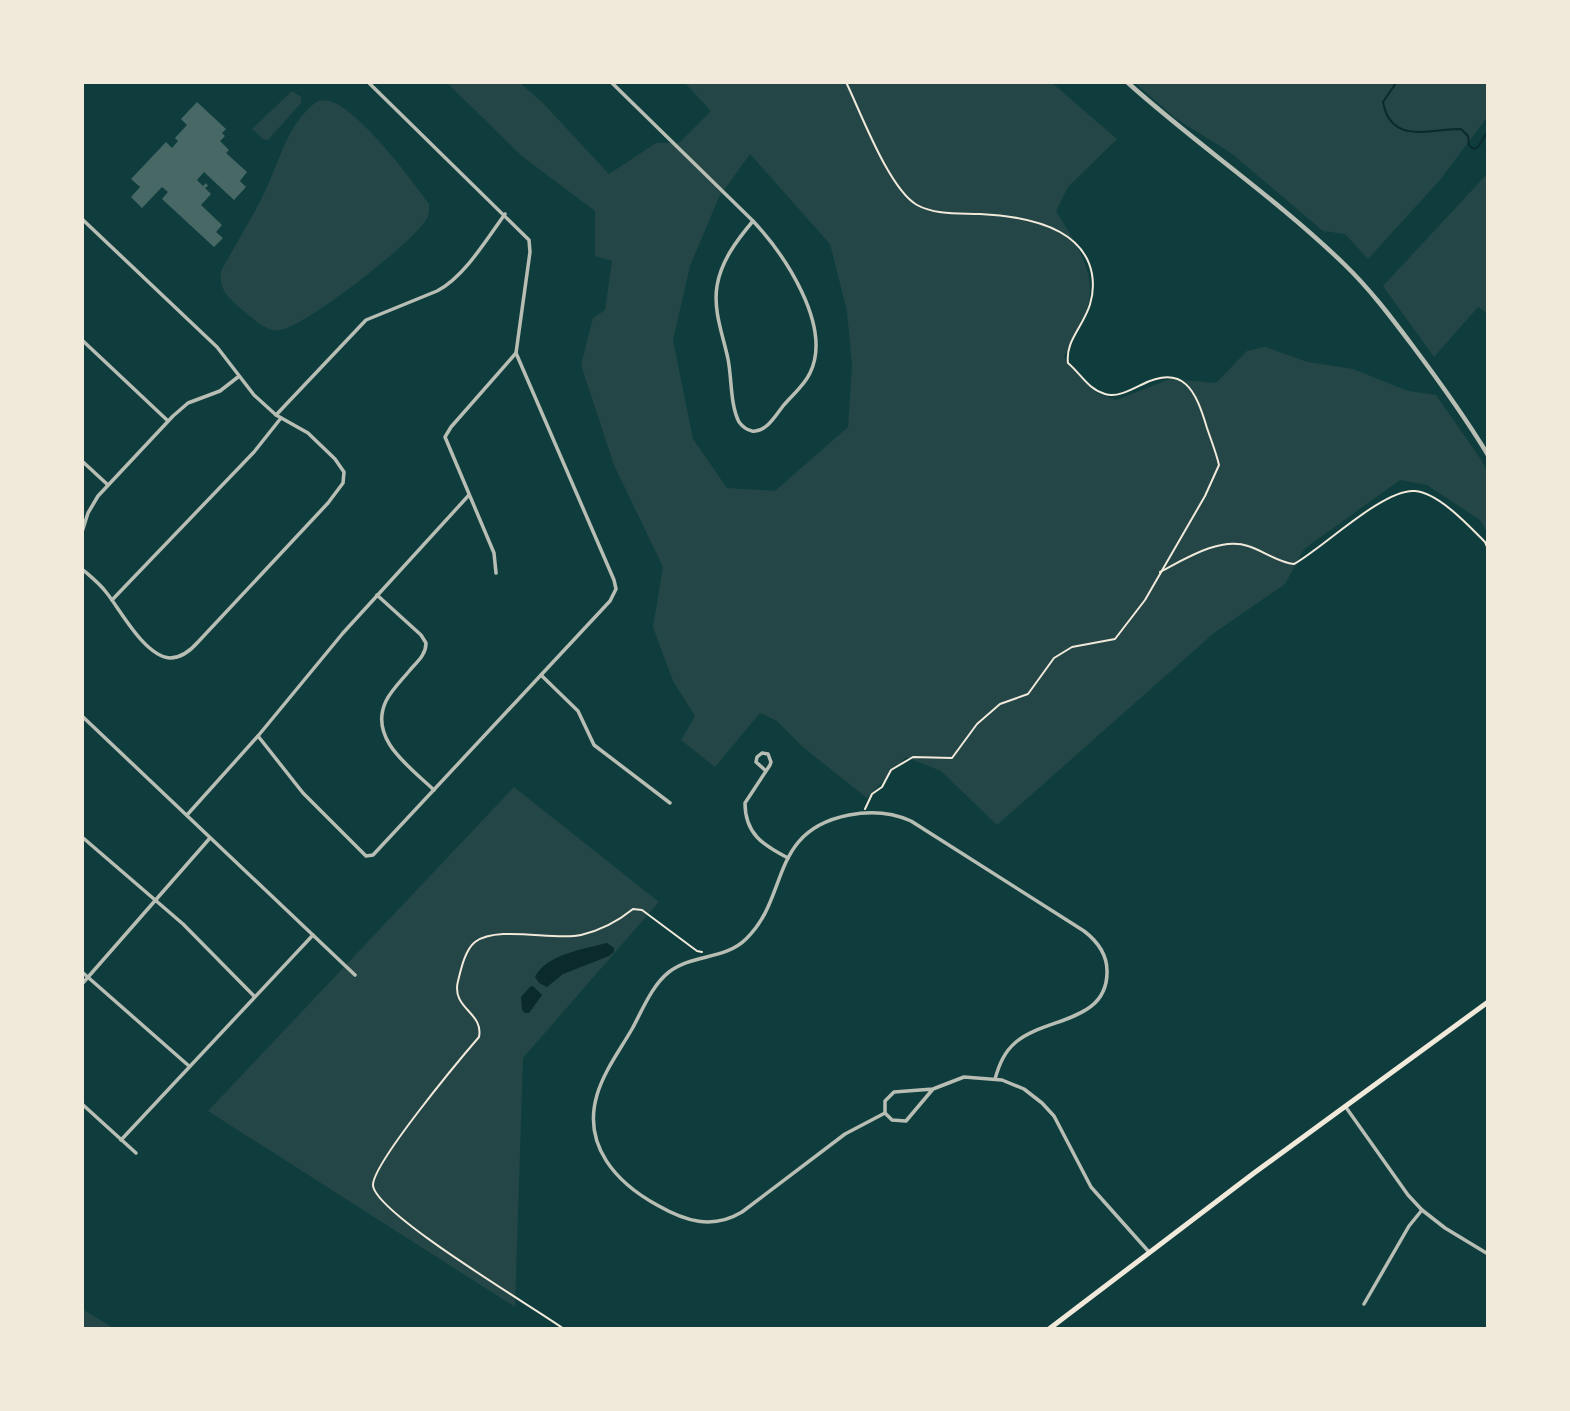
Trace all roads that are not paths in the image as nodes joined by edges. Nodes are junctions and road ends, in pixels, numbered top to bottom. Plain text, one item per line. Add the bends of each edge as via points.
1 (368, 82) edge
2 (611, 82) edge
3 (1127, 82) edge
4 (505, 214) junction
5 (82, 219) edge
6 (752, 221) junction
7 (82, 340) edge
8 (516, 353) junction
9 (238, 377) junction
10 (276, 415) junction
11 (281, 418) junction
12 (168, 421) junction
13 (1488, 455) edge
14 (82, 461) edge
15 (108, 485) junction
16 (470, 495) junction
17 (82, 532) edge
18 (82, 569) edge
19 (496, 573) dead end
20 (377, 595) junction
21 (112, 600) junction
22 (541, 675) junction
23 (82, 716) edge
24 (258, 736) junction
25 (766, 771) junction
26 (434, 790) junction
27 (670, 803) dead end
28 (187, 816) junction
29 (82, 837) edge
30 (211, 838) junction
31 (788, 858) junction
32 (156, 900) junction
33 (313, 935) junction
34 (82, 972) edge
35 (355, 975) dead end
36 (89, 977) junction
37 (82, 984) edge
38 (254, 996) junction
39 (1488, 1002) edge
40 (189, 1066) junction
41 (995, 1079) junction
42 (933, 1089) junction
43 (82, 1104) edge
44 (1345, 1106) junction
45 (886, 1113) junction
46 (121, 1140) junction
47 (136, 1153) dead end
48 (1422, 1210) junction
49 (1149, 1252) junction
50 (1488, 1254) edge
51 (1364, 1304) dead end
52 (1049, 1329) edge

1 - 4 street
2 - 6 street
3 - 13 street via 1346,265 1387,311
4 - 8 street via 530,243
4 - 10 street via 447,285 366,320
5 - 9 street via 217,347
6 - 6 street via 785,260 805,302 816,342 810,374 758,431 740,423 715,299 722,267
7 - 12 street
8 - 16 street via 445,438
8 - 22 street via 615,586 610,601
9 - 10 street
9 - 12 street via 220,391 188,403
10 - 11 street
11 - 21 street
11 - 21 street via 308,433 344,472 343,483 328,503 198,642 178,656 157,652 128,624
12 - 15 street
14 - 15 street
15 - 17 street via 90,508
16 - 19 street via 494,553
16 - 20 street
18 - 21 street
20 - 24 street
20 - 26 street via 426,643 425,652 388,697 382,722 393,751
22 - 26 street
22 - 27 street via 578,710 594,745
23 - 28 street
24 - 26 street via 303,793 366,856 376,853
24 - 28 street
25 - 25 street via 771,758 762,753 756,762
25 - 31 street via 745,803 749,826 762,844
28 - 30 street
29 - 32 street
30 - 32 street
30 - 33 street
31 - 41 street via 801,839 818,826 864,813 893,815 918,825 1095,940 1104,953 1107,977 1103,992 1082,1013 1021,1038 1005,1054
31 - 45 street via 767,906 742,943 721,954 684,962 663,977 601,1084 595,1109 597,1138 608,1166 638,1194 682,1218 702,1223 736,1216 845,1134
32 - 36 street
32 - 38 street
33 - 35 street
33 - 38 street
34 - 36 street
36 - 37 street
36 - 40 street
38 - 40 street
39 - 44 main road
40 - 46 street
41 - 42 street via 964,1077
41 - 49 street via 1018,1086 1048,1108 1091,1187
42 - 45 street via 891,1093 885,1101
42 - 45 street via 905,1121 892,1120
43 - 46 street
44 - 48 street
44 - 49 main road
46 - 47 street
48 - 50 street
48 - 51 street
49 - 52 main road

